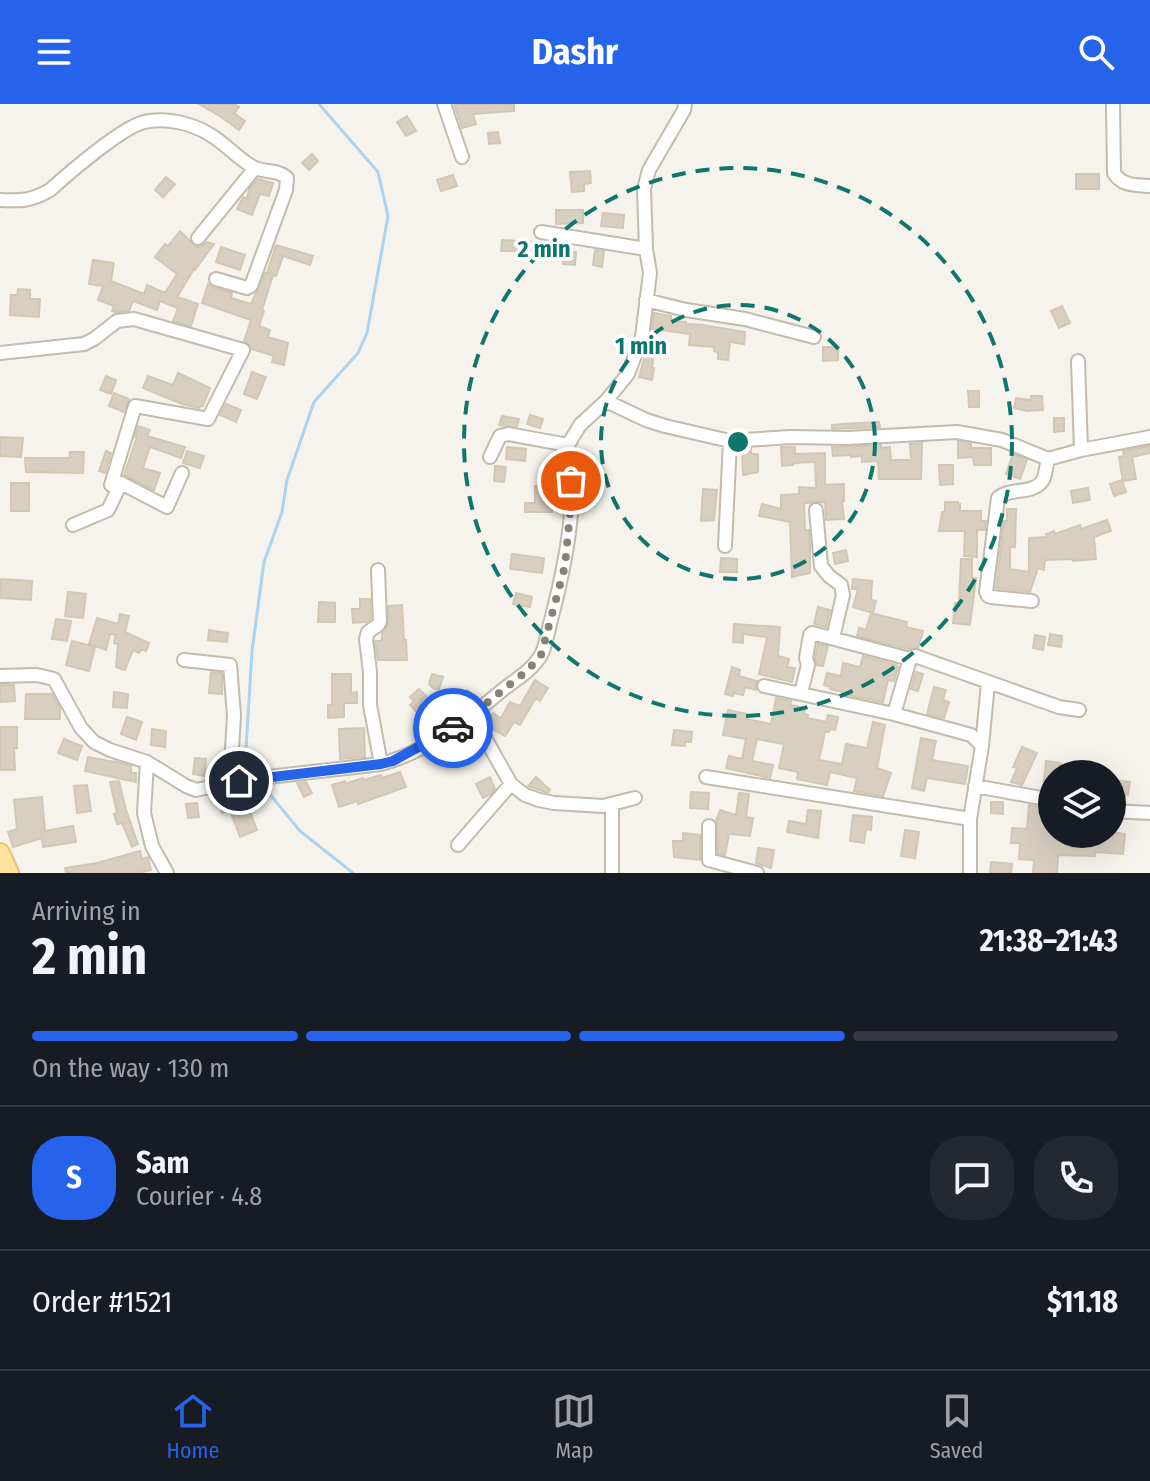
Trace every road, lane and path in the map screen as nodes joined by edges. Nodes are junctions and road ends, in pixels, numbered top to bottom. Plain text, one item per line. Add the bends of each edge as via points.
1 (444, 104) edge
2 (685, 104) edge
3 (1113, 104) edge
4 (462, 157) dead end
5 (255, 168) junction
6 (1150, 186) edge
7 (0, 200) edge
8 (541, 232) dead end
9 (198, 238) dead end
10 (646, 249) junction
11 (216, 279) dead end
12 (646, 300) junction
13 (814, 337) dead end
14 (0, 353) edge
15 (1078, 361) dead end
16 (606, 401) junction
17 (1150, 437) edge
18 (730, 441) junction
19 (568, 445) junction
20 (1081, 450) junction
21 (490, 457) dead end
22 (1048, 459) junction
23 (182, 473) dead end
24 (121, 483) junction
25 (816, 510) dead end
26 (73, 525) dead end
27 (725, 546) dead end
28 (378, 570) dead end
29 (1032, 601) dead end
30 (833, 638) junction
31 (910, 659) junction
32 (184, 660) dead end
33 (0, 676) edge
34 (988, 683) junction
35 (764, 686) dead end
36 (801, 693) junction
37 (1079, 710) dead end
38 (894, 714) junction
39 (472, 715) junction
40 (982, 746) junction
41 (147, 762) junction
42 (381, 764) junction
43 (706, 777) dead end
44 (241, 781) junction
45 (511, 784) junction
46 (975, 786) junction
47 (1038, 797) edge
48 (635, 798) dead end
49 (612, 804) junction
50 (1126, 812) edge
51 (1150, 813) edge
52 (970, 819) junction
53 (709, 826) dead end
54 (458, 845) dead end
55 (0, 853) edge
56 (612, 872) edge
57 (9, 873) edge
58 (167, 873) edge
59 (757, 873) edge
60 (970, 873) edge

1 - 4 street
2 - 10 street via 649,170 644,189
3 - 6 street via 1114,173 1124,184
5 - 7 street via 209,133 185,123 143,122 50,190 24,201
5 - 9 street
5 - 11 street via 282,173 286,190 251,286
8 - 10 street
10 - 12 street
12 - 13 street
12 - 16 street via 642,337 628,374
14 - 24 street via 84,344 117,321 134,319 243,350 208,419 135,406 111,485
15 - 20 street
16 - 18 street via 646,420
16 - 19 street
17 - 20 street
18 - 22 street via 957,432 1002,440
18 - 27 street
19 - 21 street via 508,434 500,436
19 - 39 street via 571,502 565,566 541,655
20 - 22 street
22 - 29 street via 1044,479 1036,487 998,498 986,592
23 - 24 street via 167,507
24 - 26 street via 108,510
25 - 30 street via 821,566 841,585 843,595
28 - 42 street via 380,621 366,639
30 - 31 street
30 - 36 street via 810,635
31 - 34 street via 915,656
31 - 38 street
32 - 44 street via 230,665 232,749
33 - 41 street via 54,679 94,742
34 - 37 street
34 - 40 street
35 - 36 street
36 - 38 street
38 - 40 street via 971,735
39 - 42 street via 440,737
39 - 45 street
40 - 46 street
41 - 44 street via 196,790
41 - 58 street via 144,813 152,846
42 - 44 street
43 - 52 street
45 - 49 street via 539,800
45 - 54 street
46 - 47 street
46 - 52 street
48 - 49 street
49 - 56 street
50 - 51 street
52 - 60 street
53 - 59 street via 709,860
55 - 57 main road

